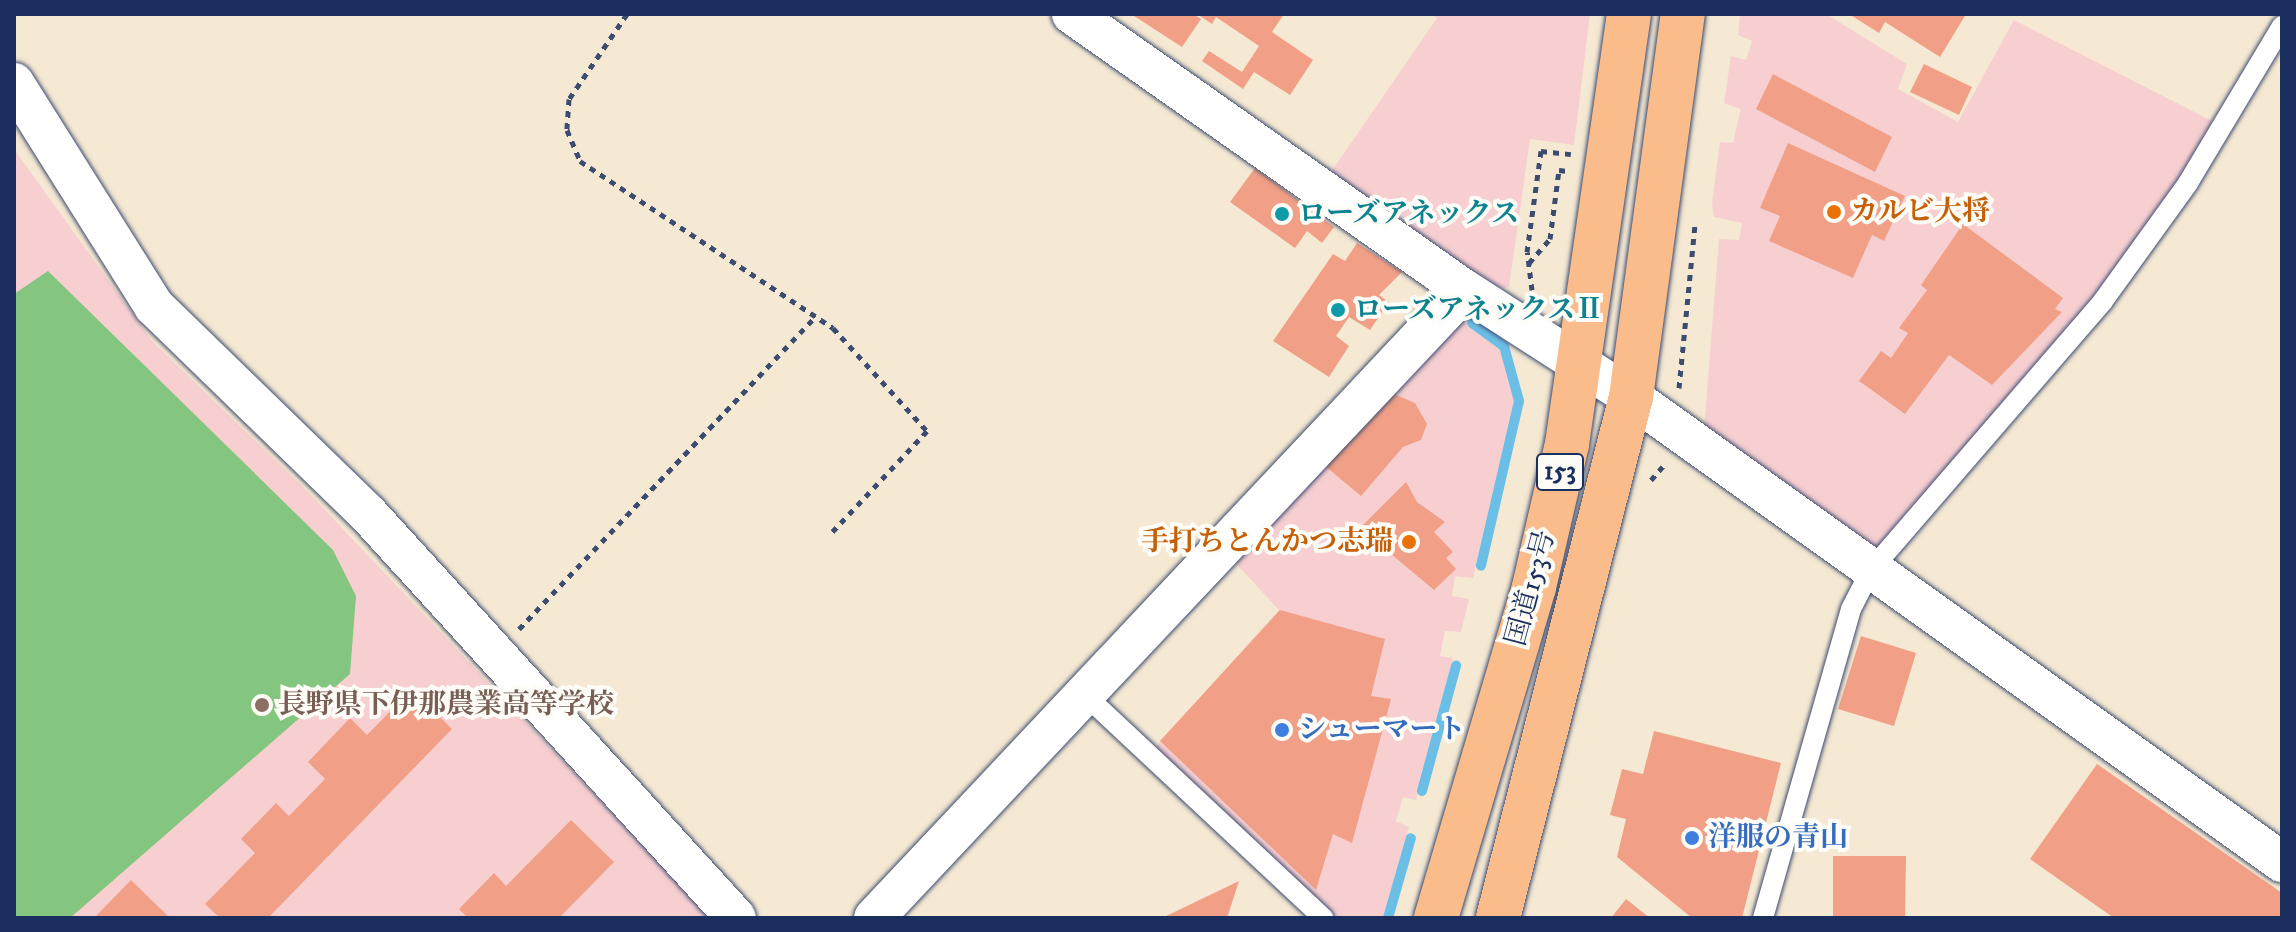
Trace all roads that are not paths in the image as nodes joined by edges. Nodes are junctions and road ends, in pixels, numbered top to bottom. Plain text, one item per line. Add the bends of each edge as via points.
1 (1072, 14) edge
2 (1629, 14) edge
3 (1683, 14) edge
4 (2282, 26) edge
5 (14, 83) edge
6 (1465, 290) junction
7 (1581, 364) junction
8 (1631, 397) junction
9 (1871, 570) junction
10 (1084, 694) junction
11 (2282, 862) edge
12 (736, 918) edge
13 (874, 918) edge
14 (1323, 918) edge
15 (1436, 918) edge
16 (1498, 918) edge
17 (1763, 918) edge

1 - 6 street
2 - 7 highway, 国道153号 / 153
3 - 8 highway, 国道153号 / 153
4 - 9 lane via 2188,183 2103,301
5 - 12 street via 154,306 368,514
6 - 7 street
6 - 10 street
7 - 8 street
7 - 15 highway, 国道153号 / 153 via 1534,587
8 - 9 street
8 - 16 highway, 国道153号 / 153
9 - 11 street
9 - 17 lane via 1851,609
10 - 13 street
10 - 14 lane

